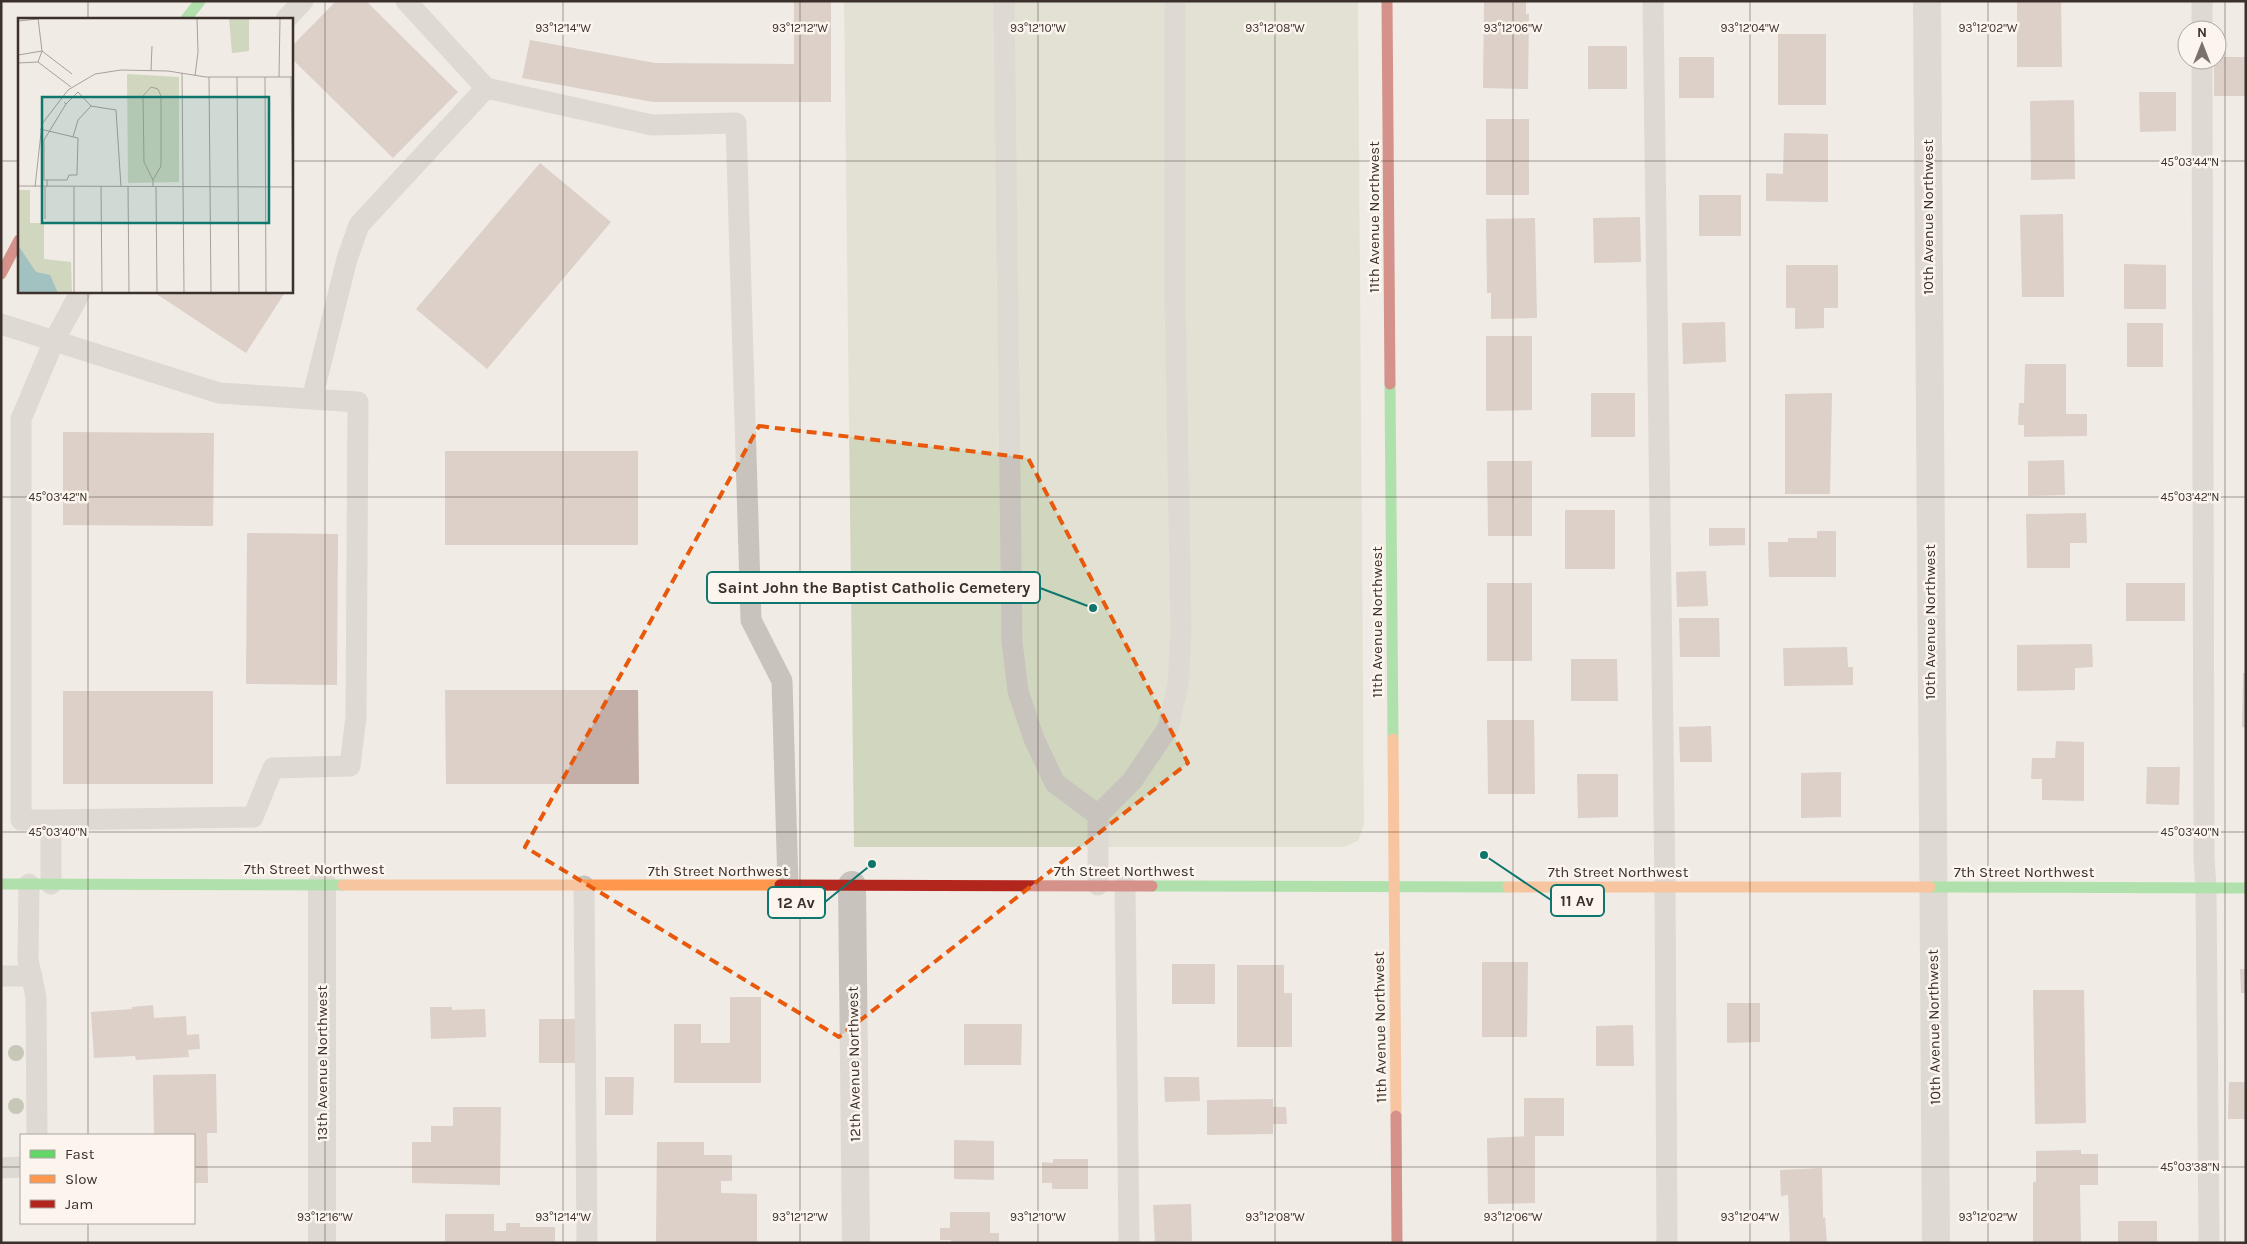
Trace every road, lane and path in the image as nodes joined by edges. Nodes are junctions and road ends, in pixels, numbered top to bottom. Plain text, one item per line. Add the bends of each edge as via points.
1 (200, 1) edge
2 (303, 1) edge
3 (406, 1) edge
4 (1004, 1) edge
5 (1176, 1) edge
6 (1387, 1) edge
7 (1653, 1) edge
8 (1926, 1) edge
9 (2202, 1) edge
10 (187, 18) edge
11 (287, 18) edge
12 (2202, 20) edge
13 (2202, 70) edge
14 (486, 88) junction
15 (18, 242) edge
16 (1, 274) edge
17 (80, 292) edge
18 (1, 324) edge
19 (54, 341) junction
20 (312, 399) junction
21 (1098, 815) junction
22 (51, 820) junction
23 (1, 884) edge
24 (29, 884) junction
25 (51, 884) junction
26 (322, 884) junction
27 (584, 886) junction
28 (788, 886) junction
29 (852, 886) junction
30 (1098, 886) junction
31 (1125, 886) junction
32 (1394, 887) junction
33 (1665, 887) junction
34 (1932, 887) junction
35 (2206, 888) junction
36 (2246, 888) edge
37 (1, 976) edge
38 (32, 976) junction
39 (36, 1134) edge
40 (20, 1167) edge
41 (1, 1168) edge
42 (322, 1243) edge
43 (587, 1243) edge
44 (856, 1243) edge
45 (1129, 1243) edge
46 (1397, 1243) edge
47 (1667, 1243) edge
48 (1936, 1243) edge
49 (2209, 1243) edge

1 - 10 street
2 - 11 lane
3 - 14 lane
4 - 21 lane via 1012,642 1018,691 1034,740 1055,783
5 - 21 lane via 1176,297 1182,633 1178,684 1168,728 1132,781
6 - 32 street, 11th Avenue Northwest
7 - 33 lane
8 - 34 street, 10th Avenue Northwest
9 - 12 lane
13 - 35 lane
14 - 20 lane via 359,225 346,259
14 - 28 lane via 652,125 736,123 751,620 782,681
15 - 16 street
17 - 19 lane
18 - 19 lane
19 - 20 lane via 219,393
19 - 22 lane via 21,419 21,820
20 - 22 lane via 358,402 356,717 350,766 273,768 253,817
21 - 30 lane
22 - 25 lane
23 - 24 street, 7th Street Northwest
24 - 25 street, 7th Street Northwest
24 - 38 lane via 28,960
25 - 26 street, 7th Street Northwest
26 - 27 street, 7th Street Northwest
26 - 42 street, 13th Avenue Northwest
27 - 28 street, 7th Street Northwest
27 - 43 lane
28 - 29 street, 7th Street Northwest
29 - 30 street, 7th Street Northwest
29 - 44 street, 12th Avenue Northwest
30 - 31 street, 7th Street Northwest
31 - 32 street, 7th Street Northwest
31 - 45 lane
32 - 33 street, 7th Street Northwest
32 - 46 street, 11th Avenue Northwest
33 - 34 street, 7th Street Northwest
33 - 47 lane
34 - 35 street, 7th Street Northwest
34 - 48 street, 10th Avenue Northwest
35 - 36 street, 7th Street Northwest
35 - 49 lane
37 - 38 lane
38 - 39 lane via 36,997
40 - 41 lane

